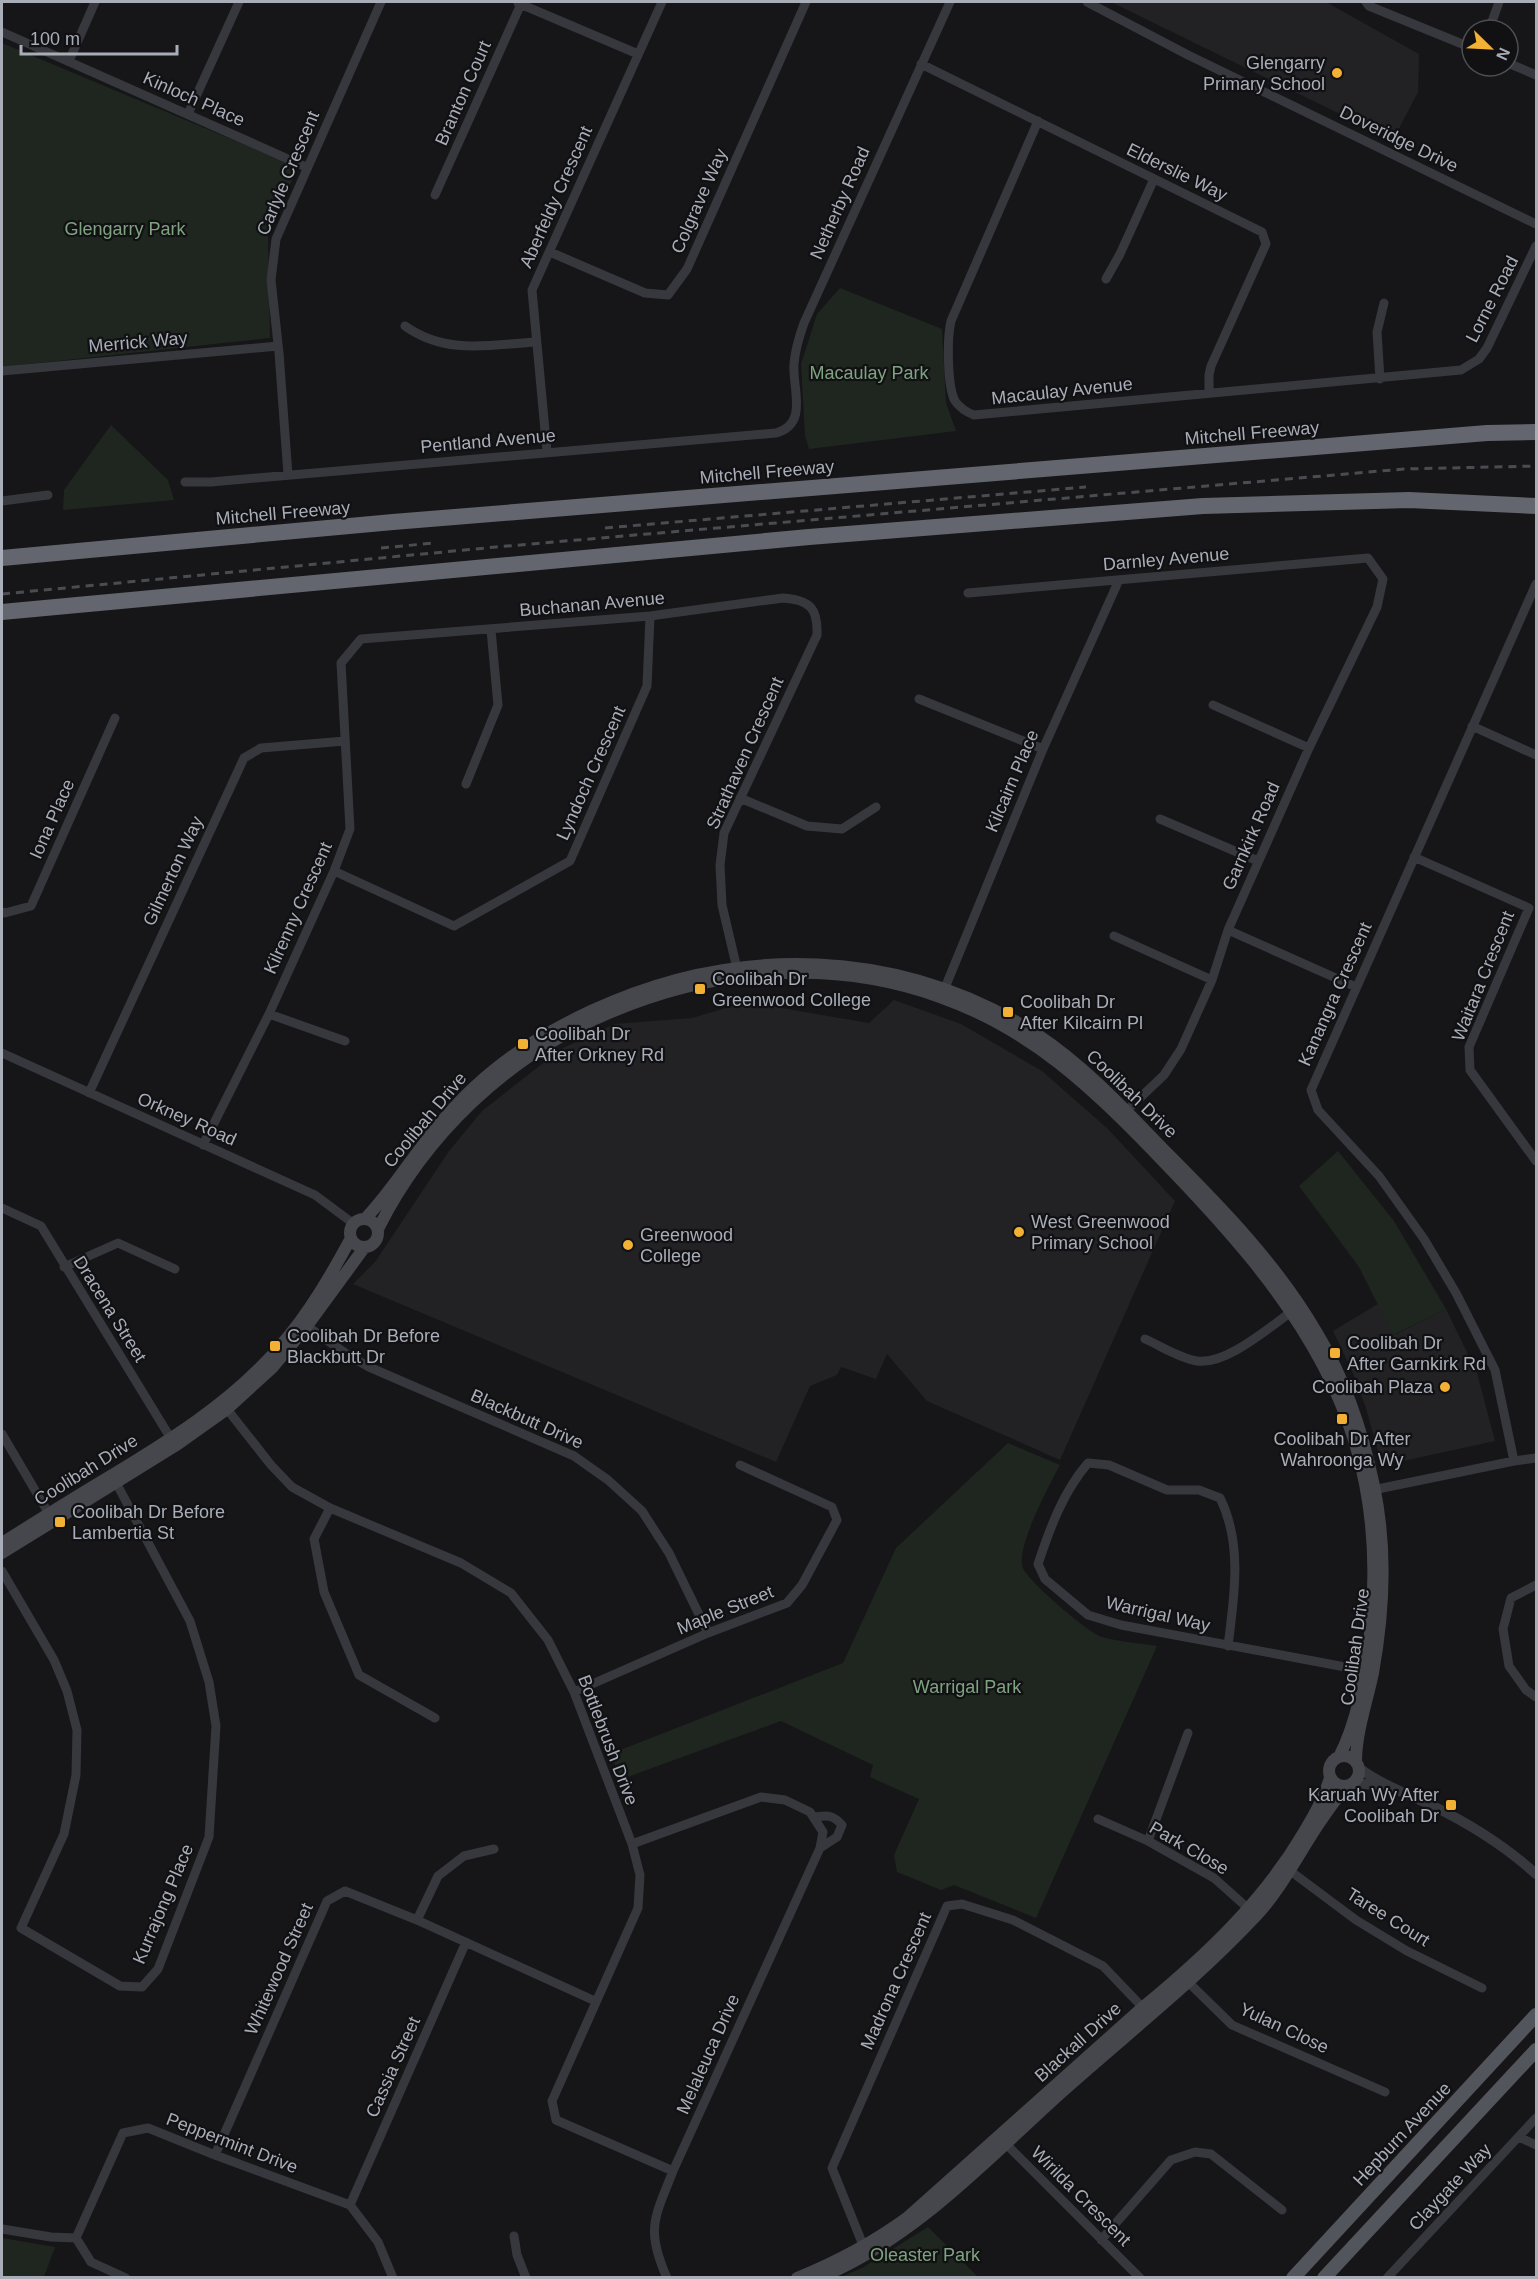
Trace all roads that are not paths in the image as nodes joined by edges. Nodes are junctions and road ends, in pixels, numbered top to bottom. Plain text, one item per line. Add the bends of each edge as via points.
1 (94, 2) edge
2 (239, 2) edge
3 (381, 2) edge
4 (662, 2) edge
5 (806, 2) edge
6 (950, 2) edge
7 (1087, 2) edge
8 (1366, 2) edge
9 (1499, 2) edge
10 (518, 3) edge
11 (1493, 18) edge
12 (2, 32) edge
13 (1460, 43) edge
14 (638, 54) junction
15 (69, 61) junction
16 (921, 64) junction
17 (1520, 68) edge
18 (1536, 75) edge
19 (188, 114) junction
20 (1038, 121) junction
21 (306, 168) junction
22 (1154, 179) junction
23 (435, 195) dead end
24 (1536, 224) edge
25 (1536, 246) edge
26 (550, 252) junction
27 (1106, 279) dead end
28 (1384, 303) dead end
29 (405, 326) dead end
30 (536, 342) junction
31 (278, 346) junction
32 (1473, 364) joint
33 (2, 371) edge
34 (1380, 379) junction
35 (1209, 393) junction
36 (792, 424) joint
37 (1536, 432) edge
38 (547, 452) junction
39 (288, 475) junction
40 (185, 482) dead end
41 (48, 495) dead end
42 (2, 501) edge
43 (1536, 506) edge
44 (2, 558) edge
45 (1368, 558) joint
46 (1119, 579) junction
47 (1536, 584) edge
48 (968, 593) dead end
49 (2, 612) edge
50 (650, 616) junction
51 (818, 618) joint
52 (491, 630) junction
53 (361, 639) joint
54 (919, 699) dead end
55 (1213, 705) dead end
56 (116, 718) dead end
57 (1472, 726) junction
58 (345, 741) junction
59 (1309, 748) junction
60 (1043, 749) junction
61 (1536, 755) edge
62 (466, 784) dead end
63 (740, 798) junction
64 (876, 807) dead end
65 (1160, 819) dead end
66 (1414, 857) junction
67 (1258, 861) junction
68 (334, 871) junction
69 (2, 912) edge
70 (1228, 930) junction
71 (1114, 936) dead end
72 (738, 971) junction
73 (1212, 980) junction
74 (1356, 987) junction
75 (942, 992) junction
76 (269, 1014) junction
77 (345, 1041) dead end
78 (2, 1053) edge
79 (88, 1093) junction
80 (1123, 1114) junction
81 (203, 1145) junction
82 (1536, 1161) edge
83 (2, 1208) edge
84 (359, 1221) junction
85 (378, 1229) junction
86 (351, 1238) junction
87 (364, 1248) junction
88 (64, 1267) junction
89 (175, 1269) dead end
90 (1296, 1309) junction
91 (303, 1324) junction
92 (1145, 1339) dead end
93 (224, 1405) junction
94 (2, 1434) edge
95 (173, 1442) junction
96 (1536, 1458) edge
97 (1514, 1461) junction
98 (740, 1465) dead end
99 (114, 1479) junction
100 (1370, 1490) junction
101 (330, 1508) junction
102 (51, 1517) junction
103 (2, 1543) edge
104 (2, 1553) edge
105 (2, 1571) edge
106 (1536, 1585) edge
107 (708, 1633) junction
108 (1228, 1646) junction
109 (1369, 1671) junction
110 (574, 1692) junction
111 (1536, 1697) edge
112 (435, 1718) dead end
113 (1188, 1733) dead end
114 (1339, 1757) junction
115 (1358, 1765) junction
116 (1330, 1778) junction
117 (1350, 1785) junction
118 (1388, 1786) junction
119 (815, 1817) junction
120 (1098, 1819) dead end
121 (1148, 1841) junction
122 (632, 1844) junction
123 (820, 1848) junction
124 (494, 1849) dead end
125 (1286, 1868) junction
126 (1536, 1874) edge
127 (1252, 1912) junction
128 (417, 1920) junction
129 (466, 1942) junction
130 (1185, 1979) junction
131 (1482, 1988) dead end
132 (595, 2001) junction
133 (1536, 2005) edge
134 (1146, 2011) junction
135 (1536, 2015) edge
136 (1515, 2039) junction
137 (1536, 2050) edge
138 (1385, 2092) dead end
139 (1536, 2118) edge
140 (1519, 2137) junction
141 (1002, 2140) junction
142 (1536, 2145) edge
143 (214, 2155) junction
144 (673, 2171) junction
145 (350, 2205) junction
146 (1282, 2210) dead end
147 (2, 2229) edge
148 (514, 2236) dead end
149 (76, 2238) junction
150 (1101, 2240) junction
151 (866, 2250) junction
152 (126, 2277) edge
153 (393, 2277) edge
154 (526, 2277) edge
155 (667, 2277) edge
156 (797, 2277) edge
157 (819, 2277) edge
158 (1140, 2277) edge
159 (1293, 2277) edge
160 (1324, 2277) edge
161 (1387, 2277) edge

1 - 15 street
2 - 19 street
3 - 21 street, Carlyle Crescent
4 - 14 street, Aberfeldy Crescent
5 - 26 street, Colgrave Way via 687,269 668,295 645,293
6 - 16 street, Netherby Road
7 - 24 street, Doveridge Drive
8 - 13 street
9 - 11 street
10 - 14 street
10 - 23 street, Branton Court
12 - 15 street, Kinloch Place
14 - 26 street, Aberfeldy Crescent
15 - 19 street, Kinloch Place
16 - 20 street, Elderslie Way
16 - 36 street, Netherby Road via 798,339 793,367 797,412
17 - 18 street
19 - 21 street, Kinloch Place
20 - 22 street, Elderslie Way
20 - 35 street, Macaulay Avenue via 951,321 949,360 957,403 980,416
21 - 31 street, Carlyle Crescent via 276,238 271,280
22 - 27 street
22 - 35 street, Elderslie Way via 1260,230 1266,239 1211,366
25 - 32 street, Lorne Road via 1487,348
26 - 30 street, Aberfeldy Crescent via 532,290
28 - 34 street via 1377,332
29 - 30 street via 426,339 450,346
30 - 38 street, Aberfeldy Crescent
31 - 33 street, Merrick Way
31 - 39 street, Carlyle Crescent
32 - 34 street, Macaulay Avenue via 1455,372
34 - 35 street, Macaulay Avenue
36 - 38 street, Pentland Avenue via 776,433
37 - 44 highway, Mitchell Freeway via 393,522
38 - 39 street, Pentland Avenue
39 - 40 street, Pentland Avenue
41 - 42 street
43 - 49 highway via 1409,500 1203,506 821,536
45 - 46 street, Darnley Avenue
45 - 59 street, Garnkirk Road via 1383,579 1377,607
46 - 48 street, Darnley Avenue
46 - 60 street, Kilcairn Place
47 - 57 street, Kanangra Crescent
50 - 51 street, Buchanan Avenue via 783,598 800,599
50 - 52 street, Buchanan Avenue
50 - 68 street, Lyndoch Crescent via 647,686 570,861 454,926
51 - 63 street, Strathaven Crescent via 817,635
52 - 53 street, Buchanan Avenue
52 - 62 street via 498,705
53 - 58 street, Kilrenny Crescent via 341,663
54 - 60 street
55 - 59 street
56 - 69 street, Iona Place via 31,906
57 - 61 street
57 - 66 street, Kanangra Crescent
58 - 68 street, Kilrenny Crescent via 350,829
58 - 79 street, Gilmerton Way via 261,748 244,758
59 - 67 street, Garnkirk Road
60 - 75 street, Kilcairn Place
63 - 64 street via 807,826 842,829
63 - 72 street, Strathaven Crescent via 724,833 720,865 722,904
65 - 67 street
66 - 74 street, Kanangra Crescent
66 - 82 street, Waitara Crescent via 1529,908 1469,1047 1470,1070
67 - 70 street, Garnkirk Road
68 - 76 street, Kilrenny Crescent
70 - 73 street, Garnkirk Road
70 - 74 street
71 - 73 street
72 - 75 main road, Coolibah Drive via 851,975
72 - 84 main road, Coolibah Drive via 659,984 618,999 517,1053 480,1082 446,1118
72 - 85 main road, Coolibah Drive via 639,1000 583,1024 522,1061 452,1123 409,1178
73 - 80 street, Garnkirk Road via 1174,1063
74 - 97 street, Kanangra Crescent via 1311,1090 1314,1100 1318,1110 1379,1176 1456,1293 1495,1370
75 - 80 main road, Coolibah Drive via 1042,1049
76 - 77 street
76 - 81 street, Kilrenny Crescent
78 - 79 street, Orkney Road
79 - 81 street, Orkney Road
80 - 90 main road, Coolibah Drive
81 - 84 street, Orkney Road via 315,1195
83 - 88 street, Dracena Street via 41,1226
84 - 85 main road via 374,1223
84 - 86 main road via 350,1230
85 - 87 main road via 375,1243
86 - 87 main road
86 - 91 main road, Coolibah Drive
87 - 91 main road, Coolibah Drive
88 - 89 street via 118,1243
88 - 95 street, Dracena Street
90 - 92 street via 1227,1355 1209,1361 1188,1359
90 - 100 main road, Coolibah Drive via 1339,1399
91 - 93 main road, Coolibah Drive via 273,1367
91 - 107 street, Blackbutt Drive via 369,1367 574,1456 608,1480 642,1511 669,1553
93 - 95 main road, Coolibah Drive
93 - 101 street, Bottlebrush Drive via 283,1479
94 - 102 street
95 - 99 main road, Coolibah Drive
96 - 97 street
97 - 100 street
98 - 107 street, Maple Street via 832,1507 837,1520 802,1585 787,1603
99 - 102 main road, Coolibah Drive
99 - 105 street, Kurrajong Place via 190,1621 209,1682 216,1726 209,1837 158,1969 142,1987 120,1986 21,1928 64,1834 76,1775 77,1730 54,1660
100 - 109 main road, Coolibah Drive via 1373,1589
101 - 110 street, Bottlebrush Drive via 461,1563 511,1593 548,1640
101 - 112 street via 314,1539 324,1592 359,1675
102 - 103 main road, Coolibah Drive
102 - 104 main road, Coolibah Drive
106 - 111 street via 1512,1598 1503,1629 1509,1666
107 - 110 street, Maple Street
108 - 108 street, Warrigal Way via 1236,1582 1229,1516 1220,1498 1199,1490 1167,1490 1109,1465 1088,1463 1075,1478 1053,1520 1038,1564 1045,1579 1088,1615
108 - 109 street, Warrigal Way
109 - 114 main road, Coolibah Drive
109 - 115 main road, Coolibah Drive via 1357,1741
110 - 122 street, Bottlebrush Drive
113 - 121 street
114 - 115 main road via 1348,1756
114 - 116 main road via 1330,1764
115 - 117 main road via 1358,1778
115 - 118 street
116 - 117 main road via 1339,1786
116 - 125 main road, Blackall Drive
117 - 118 street
117 - 125 main road, Blackall Drive
118 - 126 street via 1481,1831
119 - 122 street, Melaleuca Drive via 785,1800 760,1797
119 - 123 street via 823,1832
119 - 123 street, Melaleuca Drive via 834,1816 842,1825 837,1837
120 - 121 street, Park Close
121 - 127 street, Park Close via 1214,1878
122 - 132 street, Bottlebrush Drive via 640,1875 638,1908
123 - 144 street, Melaleuca Drive
124 - 128 street via 464,1856 438,1876
125 - 127 main road, Blackall Drive
125 - 131 street, Taree Court via 1366,1926
127 - 130 main road, Blackall Drive
128 - 129 street, Whitewood Street
128 - 143 street, Whitewood Street via 345,1891 327,1901
129 - 132 street, Whitewood Street
129 - 145 street, Cassia Street
130 - 134 main road, Blackall Drive
130 - 138 street, Yulan Close via 1232,2025
132 - 144 street, Bottlebrush Drive via 552,2101 556,2120
133 - 136 main road
134 - 141 main road, Blackall Drive
134 - 151 street, Madrona Crescent via 1102,1966 1013,1920 962,1904 947,1906 832,2168
135 - 136 main road, Hepburn Avenue
136 - 159 main road, Hepburn Avenue
137 - 160 main road
139 - 140 street, Claygate Way
140 - 142 street
140 - 161 street, Claygate Way
141 - 150 street, Wirilda Crescent
141 - 151 main road, Blackall Drive via 926,2215
143 - 145 street, Peppermint Drive
143 - 149 street, Peppermint Drive via 148,2128 123,2133
144 - 155 street, Melaleuca Drive via 654,2222 656,2253
145 - 153 street via 378,2242
146 - 150 street via 1211,2154 1195,2152 1172,2160
147 - 149 street
148 - 154 street
149 - 152 street via 91,2262
150 - 158 street, Wirilda Crescent
151 - 156 main road, Blackall Drive
151 - 157 main road, Blackall Drive

